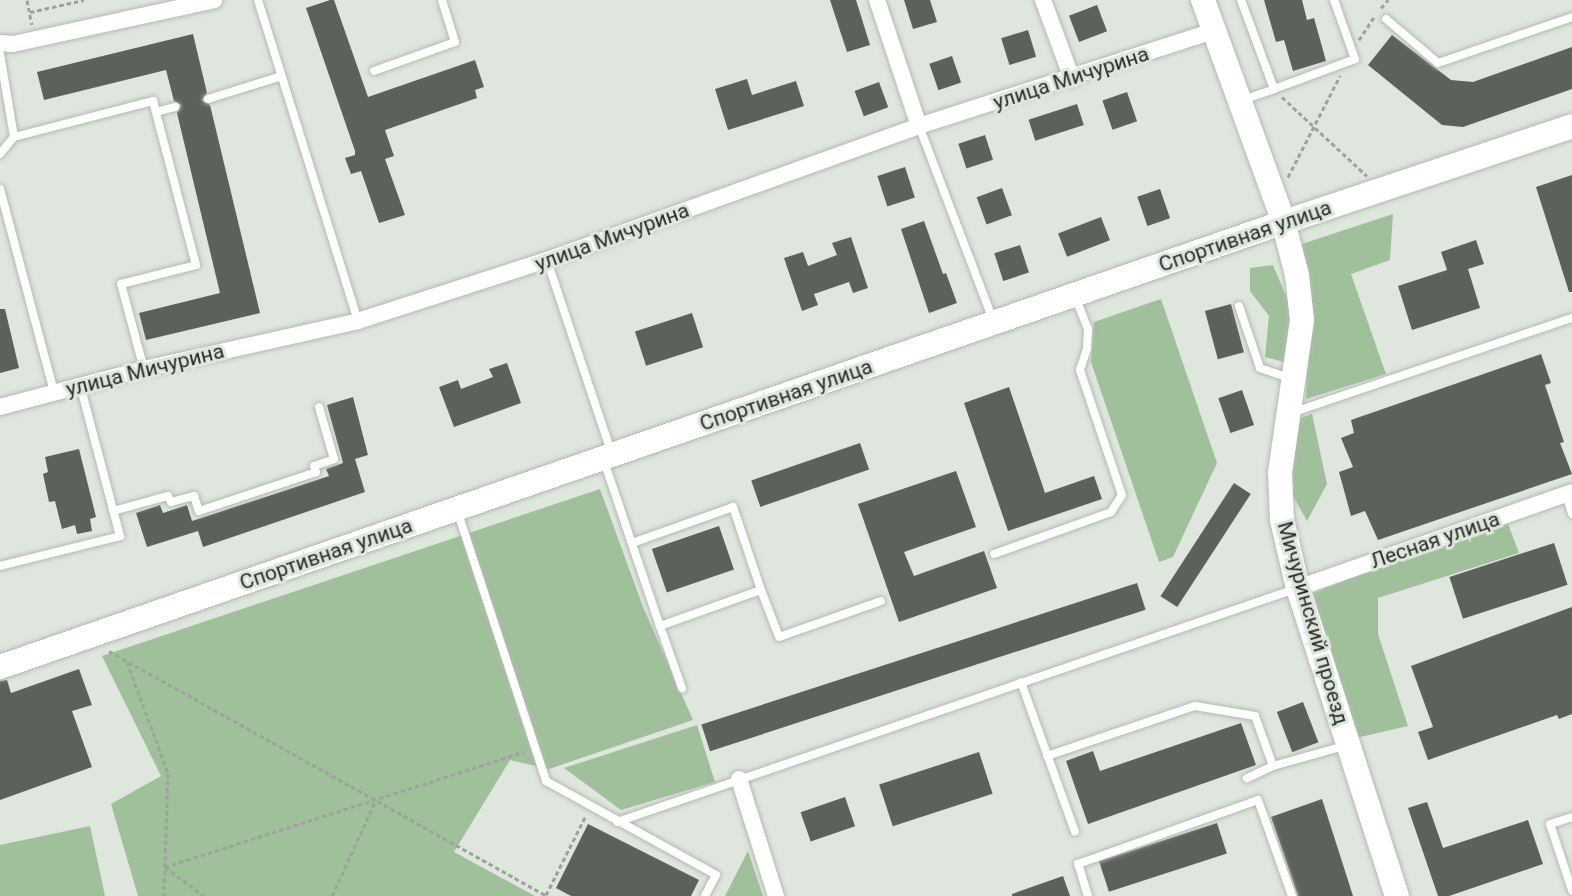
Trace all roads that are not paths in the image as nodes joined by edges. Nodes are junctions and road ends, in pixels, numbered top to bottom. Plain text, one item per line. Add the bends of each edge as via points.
1 (214, 0) edge
2 (258, 0) edge
3 (442, 0) edge
4 (877, 0) edge
5 (1043, 0) edge
6 (1203, 0) edge
7 (1241, 0) edge
8 (1334, 0) edge
9 (1572, 17) edge
10 (1386, 19) dead end
11 (1213, 31) junction
12 (0, 43) edge
13 (0, 54) edge
14 (374, 71) dead end
15 (282, 76) junction
16 (1072, 79) junction
17 (1274, 90) junction
18 (208, 99) dead end
19 (1240, 101) junction
20 (175, 107) dead end
21 (156, 112) junction
22 (919, 126) junction
23 (1572, 126) edge
24 (14, 137) junction
25 (0, 154) edge
26 (0, 189) edge
27 (1284, 222) junction
28 (547, 260) junction
29 (1074, 295) junction
30 (1239, 306) dead end
31 (1572, 318) edge
32 (358, 321) junction
33 (994, 323) junction
34 (144, 369) junction
35 (1295, 380) junction
36 (80, 385) junction
37 (54, 392) junction
38 (0, 407) edge
39 (319, 407) dead end
40 (1288, 414) junction
41 (608, 457) junction
42 (1569, 493) edge
43 (456, 509) junction
44 (113, 511) junction
45 (1572, 514) edge
46 (632, 543) junction
47 (994, 554) dead end
48 (0, 566) edge
49 (1298, 588) junction
50 (761, 590) junction
51 (881, 601) dead end
52 (660, 626) junction
53 (0, 667) edge
54 (1021, 682) junction
55 (682, 688) dead end
56 (1349, 744) junction
57 (1047, 756) junction
58 (1272, 766) junction
59 (1247, 778) dead end
60 (740, 779) junction
61 (1572, 817) edge
62 (617, 822) junction
63 (1075, 832) dead end
64 (1572, 890) edge
65 (705, 896) edge
66 (776, 896) edge
67 (1088, 896) edge
68 (1292, 896) edge
69 (1397, 896) edge

1 - 12 street via 13,44
2 - 15 lane
3 - 14 lane via 456,42
4 - 22 street
5 - 16 street
6 - 11 street, Мичуринский проезд
7 - 17 lane
8 - 17 lane via 1355,59
9 - 10 lane via 1438,63
11 - 16 street, улица Мичурина
11 - 19 street, Мичуринский проезд
13 - 24 lane
15 - 18 lane
15 - 32 lane
16 - 22 street, улица Мичурина
17 - 19 lane
19 - 27 street, Мичуринский проезд
20 - 21 lane
21 - 24 lane via 153,101
21 - 34 lane via 196,265 122,284
22 - 28 street, улица Мичурина
22 - 33 lane
23 - 27 street, Спортивная улица
24 - 25 lane
26 - 37 lane
27 - 29 street, Спортивная улица
27 - 35 street, Мичуринский проезд via 1297,275 1302,320
28 - 32 street, улица Мичурина
28 - 41 lane
29 - 33 street, Спортивная улица
29 - 47 lane via 1088,329 1080,370 1122,495 1112,512
30 - 35 lane via 1260,368
31 - 40 lane
32 - 34 street, улица Мичурина
33 - 41 street, Спортивная улица
34 - 36 street, улица Мичурина
35 - 40 street, Мичуринский проезд
36 - 37 street, улица Мичурина
36 - 44 lane
37 - 38 street, улица Мичурина
39 - 44 lane via 334,459 314,466 316,472 199,511 194,496 171,502 168,496
40 - 49 street, Мичуринский проезд via 1279,496
41 - 43 street, Спортивная улица
41 - 46 lane
42 - 45 lane
42 - 49 street, Лесная улица
43 - 53 street, Спортивная улица
43 - 62 lane via 546,781
44 - 48 lane via 120,536
46 - 50 lane via 733,507
46 - 52 lane
49 - 54 lane
49 - 56 street, Мичуринский проезд
50 - 51 lane via 779,637
50 - 52 lane
52 - 55 lane
54 - 57 lane
54 - 60 lane
56 - 58 lane
56 - 69 street, Мичуринский проезд
57 - 58 lane via 1195,706 1255,716
57 - 63 lane
58 - 59 lane
60 - 62 lane
60 - 66 street
61 - 64 lane via 1550,824
62 - 65 lane via 716,875
67 - 68 lane via 1078,864 1258,800

